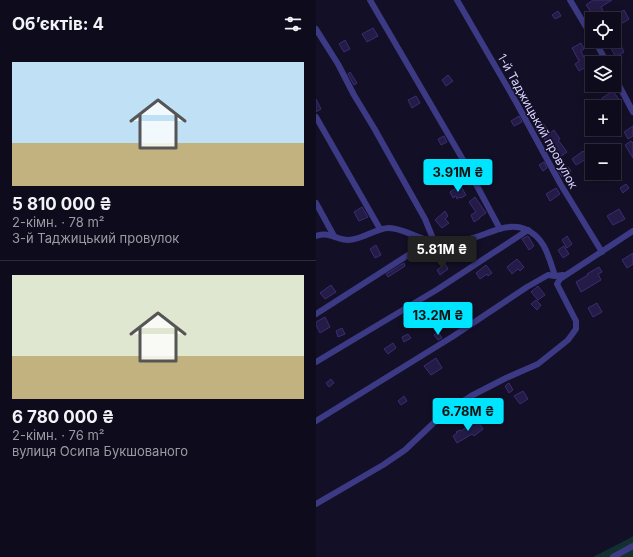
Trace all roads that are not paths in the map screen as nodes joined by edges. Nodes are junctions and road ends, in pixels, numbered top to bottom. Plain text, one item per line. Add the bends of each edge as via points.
1 (370, 0) edge
2 (457, 0) edge
3 (570, 0) edge
4 (585, 25) edge
5 (316, 29) edge
6 (621, 89) edge
7 (633, 112) edge
8 (316, 117) edge
9 (316, 203) edge
10 (380, 229) junction
11 (500, 229) junction
12 (528, 230) junction
13 (633, 231) edge
14 (316, 236) edge
15 (334, 236) junction
16 (432, 241) junction
17 (602, 252) junction
18 (565, 275) junction
19 (555, 276) junction
20 (316, 314) edge
21 (316, 362) edge
22 (316, 421) edge
23 (316, 504) edge
24 (633, 546) edge
25 (613, 557) edge

1 - 11 street via 462,158
2 - 17 street, 1-й Таджицький провулок via 560,185
3 - 4 street
5 - 16 street via 424,219
6 - 7 street
8 - 10 street
9 - 15 street
10 - 15 street via 349,240
10 - 16 street via 398,229
11 - 12 street via 513,227
11 - 16 street via 466,241
12 - 19 street via 538,236 547,250
12 - 21 street via 438,289
13 - 17 street
14 - 15 street
16 - 20 street
17 - 18 street
18 - 19 street
18 - 23 street via 557,284 576,321 576,329 568,340 538,364 471,396 442,414 405,450
19 - 22 street via 548,275 527,287 452,337
24 - 25 street

